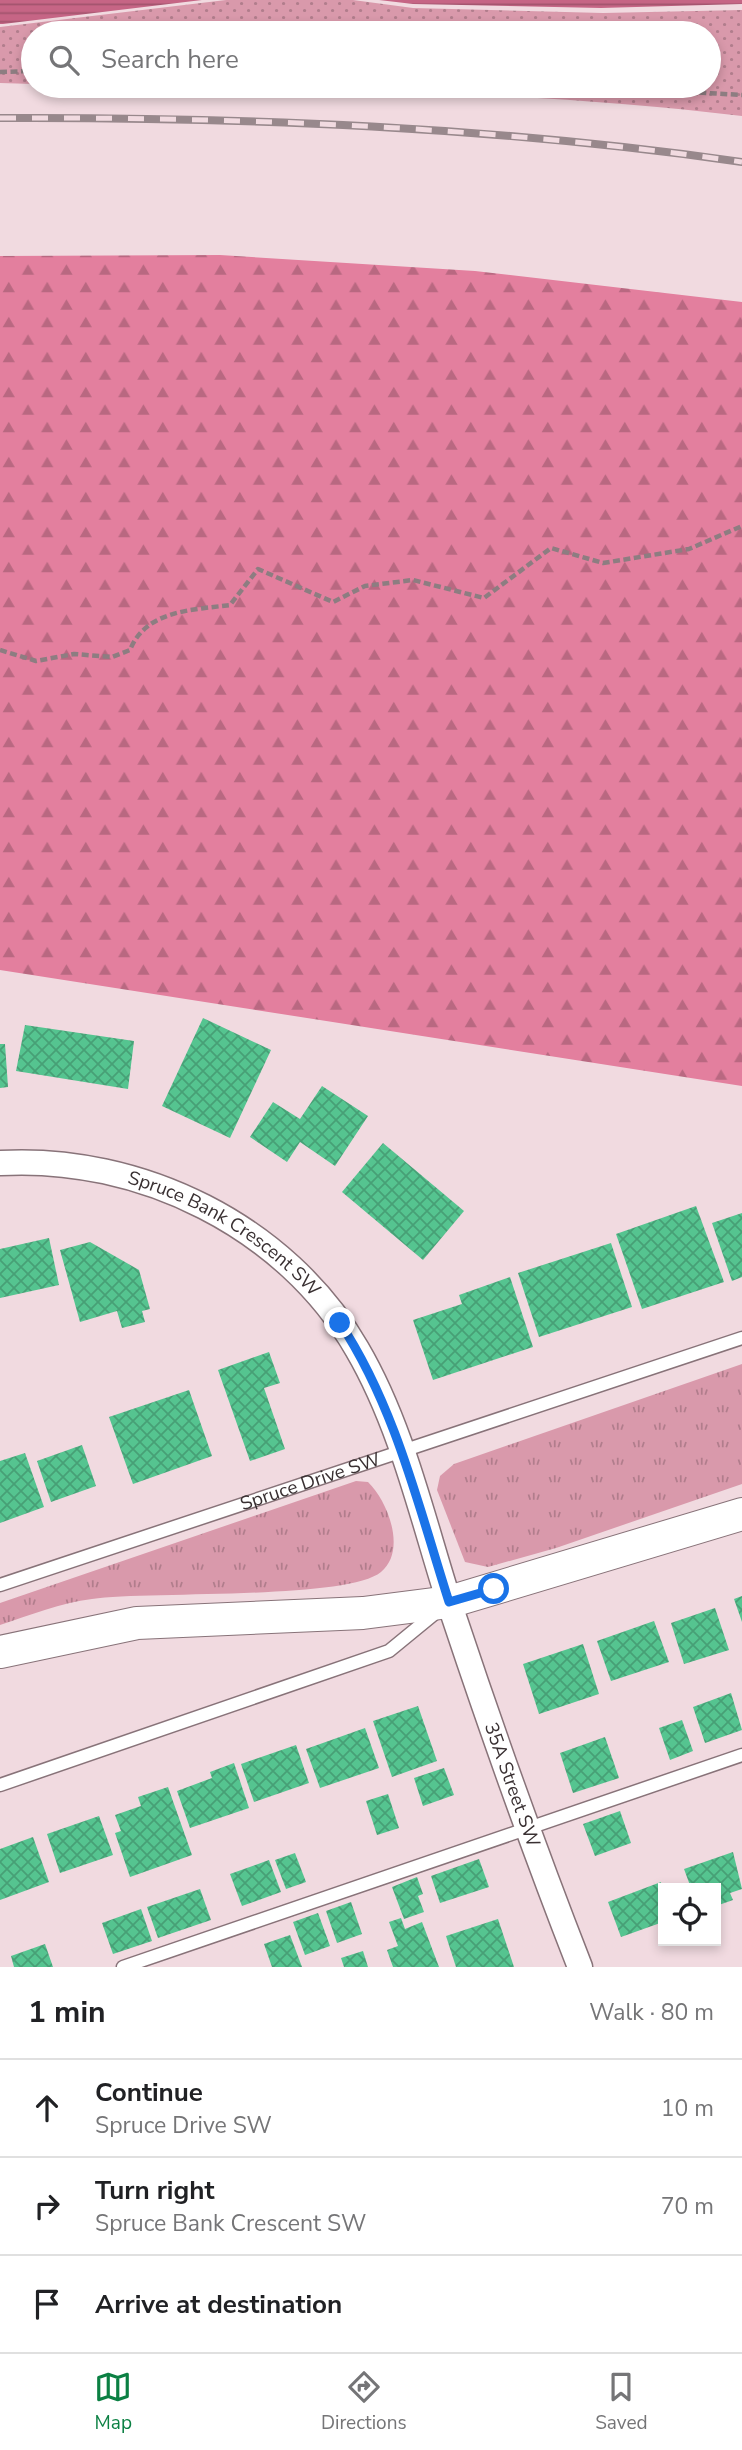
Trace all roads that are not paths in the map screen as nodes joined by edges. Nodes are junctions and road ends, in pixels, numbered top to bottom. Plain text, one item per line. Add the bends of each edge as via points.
1 (0, 1163) edge
2 (742, 1338) edge
3 (400, 1451) junction
4 (742, 1514) edge
5 (0, 1585) edge
6 (449, 1602) junction
7 (0, 1651) edge
8 (742, 1755) edge
9 (0, 1785) edge
10 (526, 1829) junction
11 (123, 1967) edge
12 (580, 1967) edge

1 - 3 street, Spruce Bank Crescent SW via 56,1163 134,1177 240,1227 296,1273 340,1323 358,1351
2 - 3 lane, Spruce Drive SW
3 - 5 lane, Spruce Drive SW
3 - 6 street, Spruce Bank Crescent SW
4 - 6 street
6 - 7 street via 363,1613 137,1623
6 - 9 lane via 389,1651
6 - 10 street, 35A Street SW
8 - 10 lane
10 - 11 lane
10 - 12 street, 35A Street SW

